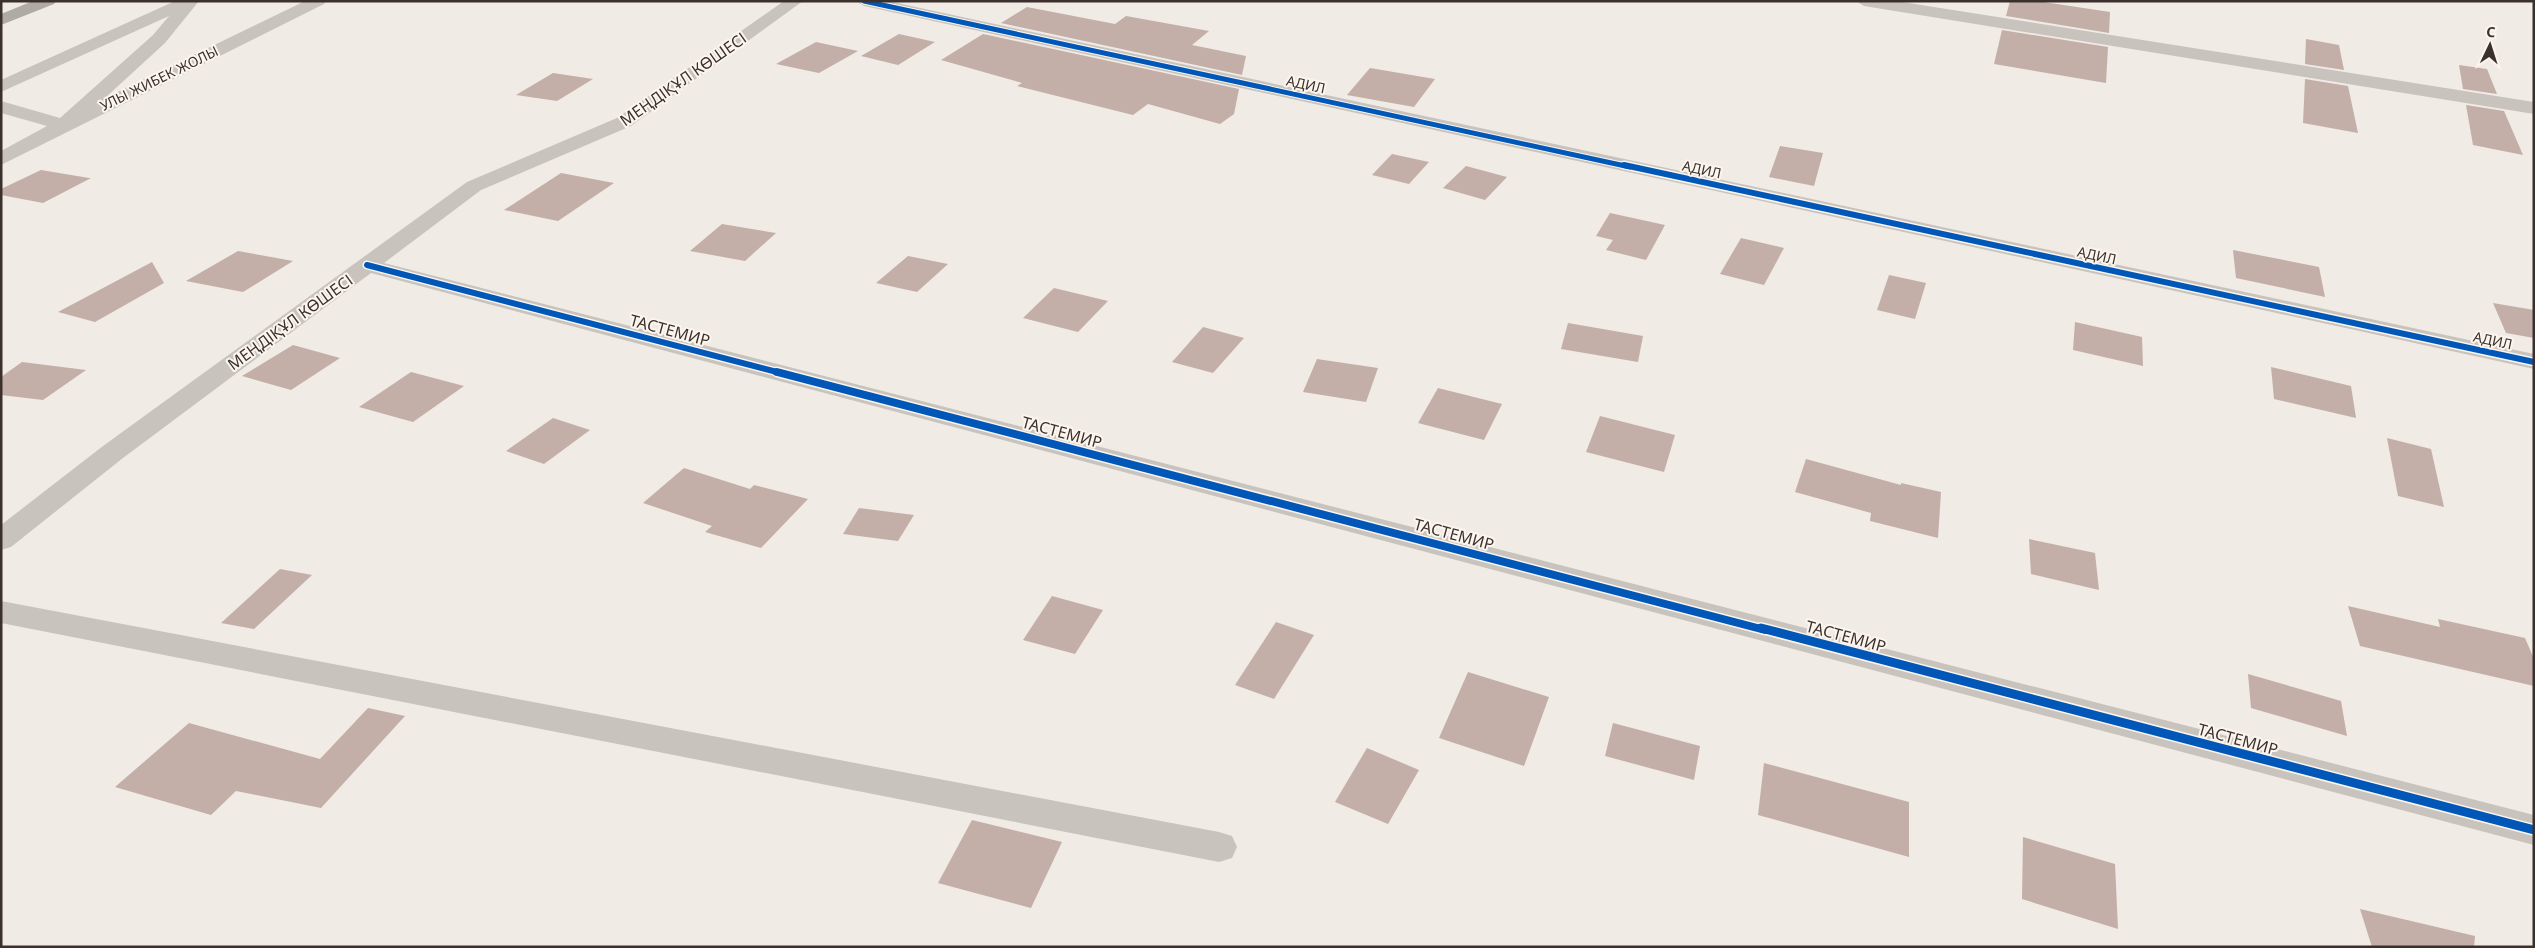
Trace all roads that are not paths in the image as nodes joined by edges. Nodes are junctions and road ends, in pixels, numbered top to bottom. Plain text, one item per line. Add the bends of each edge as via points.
1 (48, 1) edge
2 (190, 1) edge
3 (318, 1) edge
4 (795, 1) edge
5 (864, 1) edge
6 (1864, 1) edge
7 (1, 20) edge
8 (1, 87) edge
9 (1, 107) edge
10 (2534, 108) edge
11 (64, 124) junction
12 (1, 159) edge
13 (367, 265) junction
14 (2534, 362) edge
15 (1, 540) edge
16 (1, 612) edge
17 (2534, 830) edge
18 (1219, 847) dead end

1 - 7 highway
2 - 8 street
2 - 11 street via 159,39
3 - 11 street, УЛЫ ЖИБЕК ЖОЛЫ
4 - 13 street, МЕҢДІҚҰЛ КӨШЕСІ via 624,122 474,186
5 - 14 street, АДИЛ
6 - 10 street
9 - 11 street
11 - 12 street, УЛЫ ЖИБЕК ЖОЛЫ
13 - 15 street, МЕҢДІҚҰЛ КӨШЕСІ via 113,452
13 - 17 street, ТАСТЕМИР
16 - 18 street

